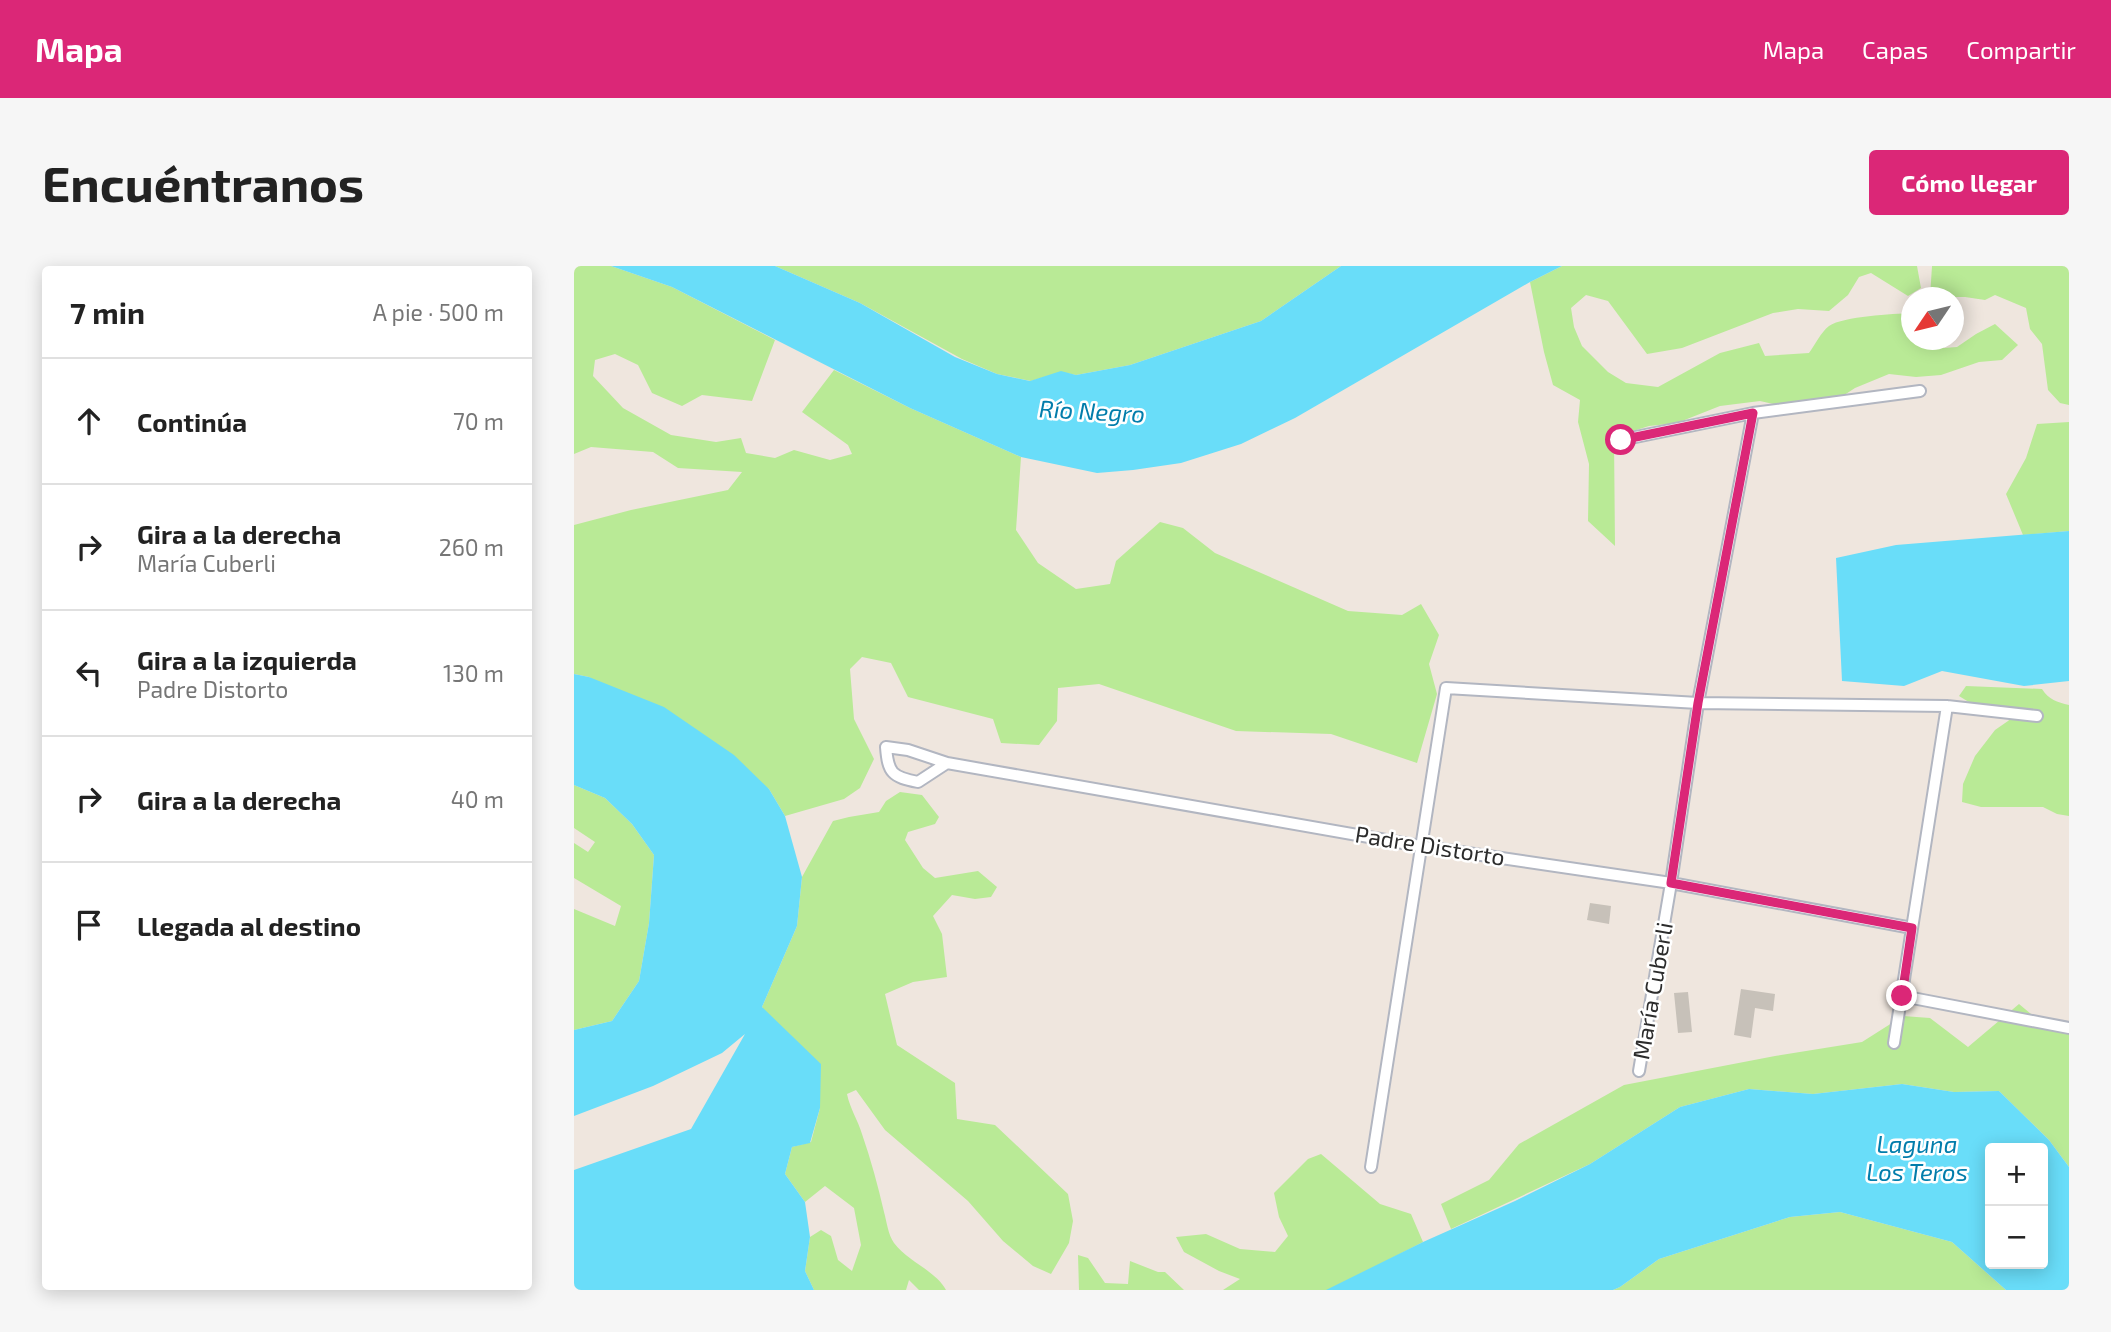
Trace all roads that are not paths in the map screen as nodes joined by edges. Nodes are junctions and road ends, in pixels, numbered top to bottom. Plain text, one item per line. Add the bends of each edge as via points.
1 (1920, 391) dead end
2 (1753, 413) junction
3 (1621, 440) dead end
4 (1698, 703) junction
5 (1947, 706) junction
6 (2037, 716) dead end
7 (947, 763) junction
8 (1420, 846) junction
9 (1671, 883) junction
10 (1912, 928) junction
11 (1902, 996) junction
12 (2069, 1028) edge
13 (1894, 1043) dead end
14 (1639, 1071) dead end
15 (1371, 1167) dead end

1 - 2 street
2 - 3 street
2 - 4 street, María Cuberli
4 - 5 street
4 - 8 street via 1446,688
4 - 9 street, María Cuberli
5 - 6 street
5 - 10 street
7 - 7 street, Padre Distorto via 908,750 886,747 887,765 899,778 918,782
7 - 8 street, Padre Distorto
8 - 9 street, Padre Distorto
8 - 15 street
9 - 10 street, Padre Distorto
9 - 14 street, María Cuberli
10 - 11 street
11 - 12 street
11 - 13 street

